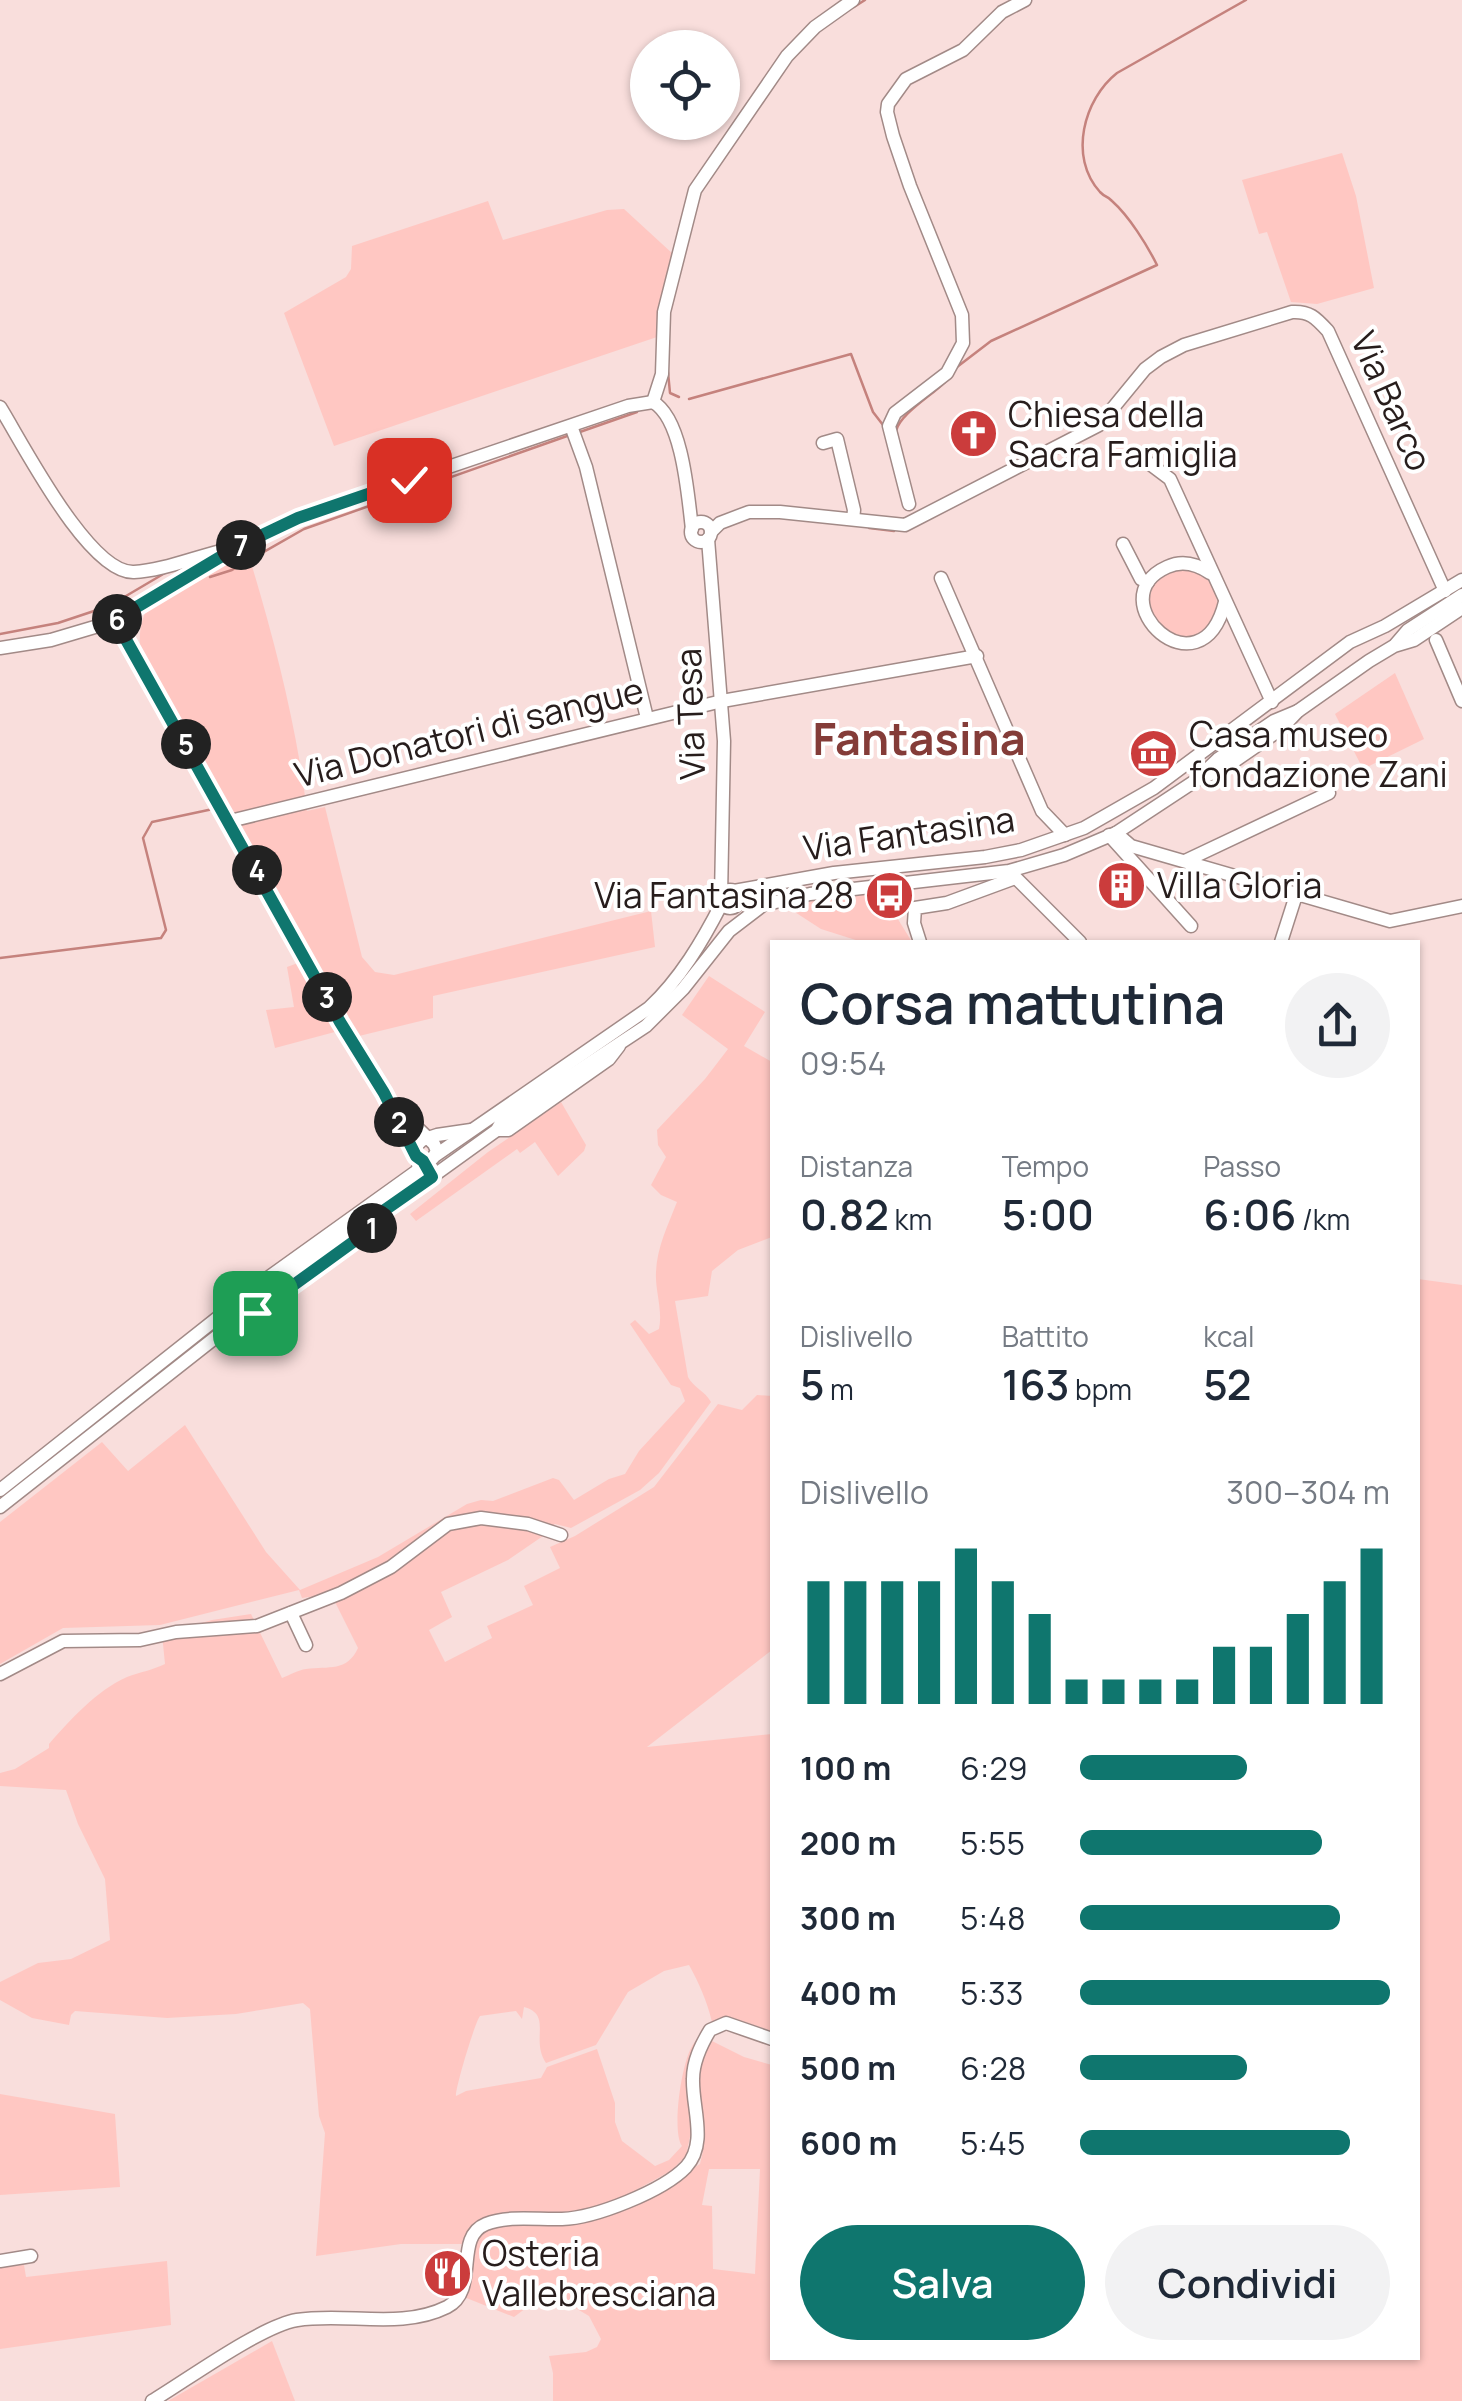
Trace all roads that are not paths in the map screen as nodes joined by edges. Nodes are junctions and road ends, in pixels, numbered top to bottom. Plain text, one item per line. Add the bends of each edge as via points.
1 (853, 0) edge
2 (1025, 0) edge
3 (653, 402) junction
4 (0, 407) edge
5 (573, 431) junction
6 (823, 443) dead end
7 (1138, 455) dead end
8 (909, 504) dead end
9 (853, 519) junction
10 (705, 530) junction
11 (1122, 544) dead end
12 (237, 547) junction
13 (1212, 575) junction
14 (941, 578) dead end
15 (1462, 580) edge
16 (1148, 582) junction
17 (1444, 591) junction
18 (1462, 595) edge
19 (1224, 602) junction
20 (1462, 608) edge
21 (115, 620) junction
22 (1436, 640) dead end
23 (1350, 642) junction
24 (1394, 646) junction
25 (0, 648) edge
26 (977, 656) junction
27 (1338, 660) junction
28 (1369, 662) junction
29 (1308, 670) junction
30 (1353, 672) junction
31 (722, 701) junction
32 (1462, 701) edge
33 (1272, 702) junction
34 (646, 718) junction
35 (1329, 793) dead end
36 (1042, 812) junction
37 (230, 821) junction
38 (1113, 834) junction
39 (1065, 835) junction
40 (1043, 843) junction
41 (1185, 861) junction
42 (1012, 875) junction
43 (1297, 892) junction
44 (729, 899) junction
45 (1462, 906) edge
46 (1190, 926) dead end
47 (919, 940) edge
48 (1078, 940) edge
49 (1282, 940) edge
50 (384, 1093) junction
51 (471, 1130) junction
52 (428, 1140) junction
53 (429, 1158) junction
54 (0, 1490) edge
55 (0, 1507) edge
56 (561, 1536) dead end
57 (291, 1614) junction
58 (306, 1644) dead end
59 (0, 1674) edge
60 (770, 2038) edge
61 (30, 2256) dead end
62 (0, 2261) edge
63 (152, 2401) edge

1 - 3 street via 787,56 696,190 664,312 662,374
2 - 8 street via 1002,12 963,50 906,79 886,112 962,315 962,343 947,373 895,413 890,426
3 - 5 street
3 - 10 street, Via Tesa via 677,438 690,511
4 - 12 street via 71,521 116,570 134,572
5 - 12 street via 298,518
5 - 34 street
6 - 9 street via 836,439
7 - 13 street via 1170,479
9 - 10 street via 749,512
9 - 17 street, Via Barco via 897,526 914,520 1098,425 1145,368 1184,345 1304,311 1328,331
10 - 31 street, Via Tesa
11 - 16 street
12 - 21 street
13 - 16 street via 1186,562 1171,564
13 - 19 street
14 - 26 street
15 - 17 street
16 - 19 street via 1144,611 1160,636 1173,642 1202,639 1214,630
17 - 23 street
18 - 24 street, Via Fantasina
19 - 33 street
20 - 24 street, Via Fantasina
21 - 25 street
21 - 37 street
22 - 32 street
23 - 27 street
23 - 28 street
23 - 29 street, Via Fantasina
24 - 28 street, Via Fantasina
26 - 31 street, Via Donatori di sangue
26 - 36 street
27 - 29 street, Via Fantasina
27 - 30 street
28 - 30 street, Via Fantasina
29 - 33 street, Via Fantasina
30 - 38 street, Via Fantasina via 1238,759
31 - 34 street, Via Donatori di sangue
31 - 44 street, Via Tesa via 722,865
33 - 39 street, Via Fantasina via 1154,788
34 - 37 street, Via Donatori di sangue
35 - 41 street
36 - 39 street
36 - 40 street
37 - 50 street
38 - 41 street
38 - 42 street, Via Fantasina
38 - 46 street
39 - 40 street, Via Fantasina
40 - 44 street, Via Fantasina via 985,857 766,884
41 - 43 street
42 - 47 street via 947,903 915,908
42 - 48 street, Via Fantasina
42 - 53 street via 810,894 763,906 729,930 666,1008 618,1046 497,1130
43 - 45 street via 1390,921
43 - 49 street
44 - 51 street via 669,990 649,1008
50 - 52 street
50 - 53 street
51 - 52 street
51 - 53 street
52 - 53 street via 419,1142
53 - 54 street
53 - 55 street via 432,1177 248,1304 244,1315
56 - 57 street via 481,1518 448,1524 391,1567
57 - 58 street
57 - 59 street via 257,1626 63,1642
60 - 63 street via 726,2023 710,2030 694,2066 697,2149 669,2179 586,2217 490,2222 476,2232 460,2298 448,2307 405,2318 277,2325
61 - 62 street

